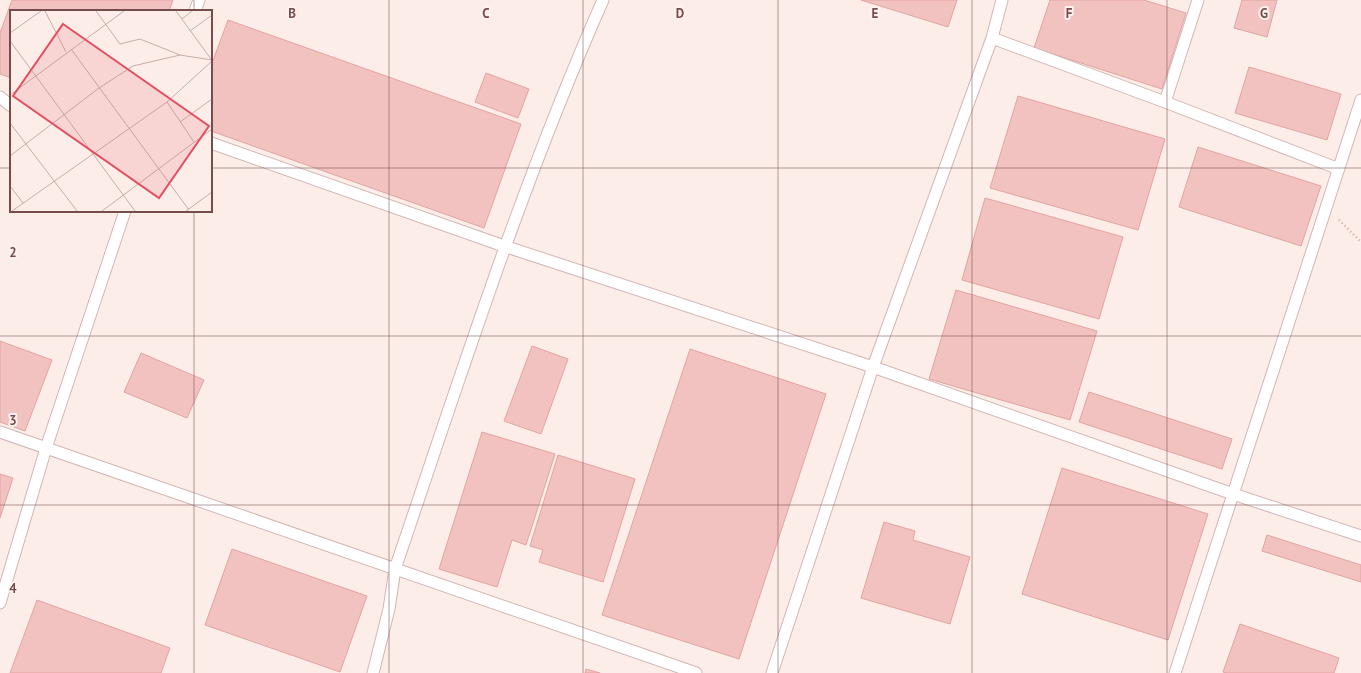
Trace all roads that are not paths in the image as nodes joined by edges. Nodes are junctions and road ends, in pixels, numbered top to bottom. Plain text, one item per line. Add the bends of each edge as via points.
1 (199, 0) edge
2 (603, 0) edge
3 (1002, 0) edge
4 (1198, 0) edge
5 (195, 10) edge
6 (992, 38) junction
7 (0, 97) edge
8 (1361, 100) edge
9 (1165, 102) junction
10 (10, 105) edge
11 (212, 143) edge
12 (1339, 169) junction
13 (125, 212) edge
14 (504, 246) junction
15 (873, 367) junction
16 (0, 432) edge
17 (46, 448) junction
18 (1233, 494) junction
19 (1361, 536) edge
20 (395, 569) junction
21 (0, 603) edge
22 (373, 673) edge
23 (696, 673) edge
24 (772, 673) edge
25 (1175, 673) edge

1 - 5 lane
2 - 14 lane via 575,62
3 - 6 lane
4 - 9 lane
6 - 9 lane
6 - 15 lane
7 - 10 lane
8 - 12 lane
9 - 12 lane
11 - 14 lane
12 - 18 lane
13 - 17 lane
14 - 15 lane
14 - 20 lane
15 - 18 lane
15 - 24 lane
16 - 17 lane
17 - 20 lane
17 - 21 lane
18 - 19 lane
18 - 25 lane
20 - 22 lane via 389,610
20 - 23 lane

